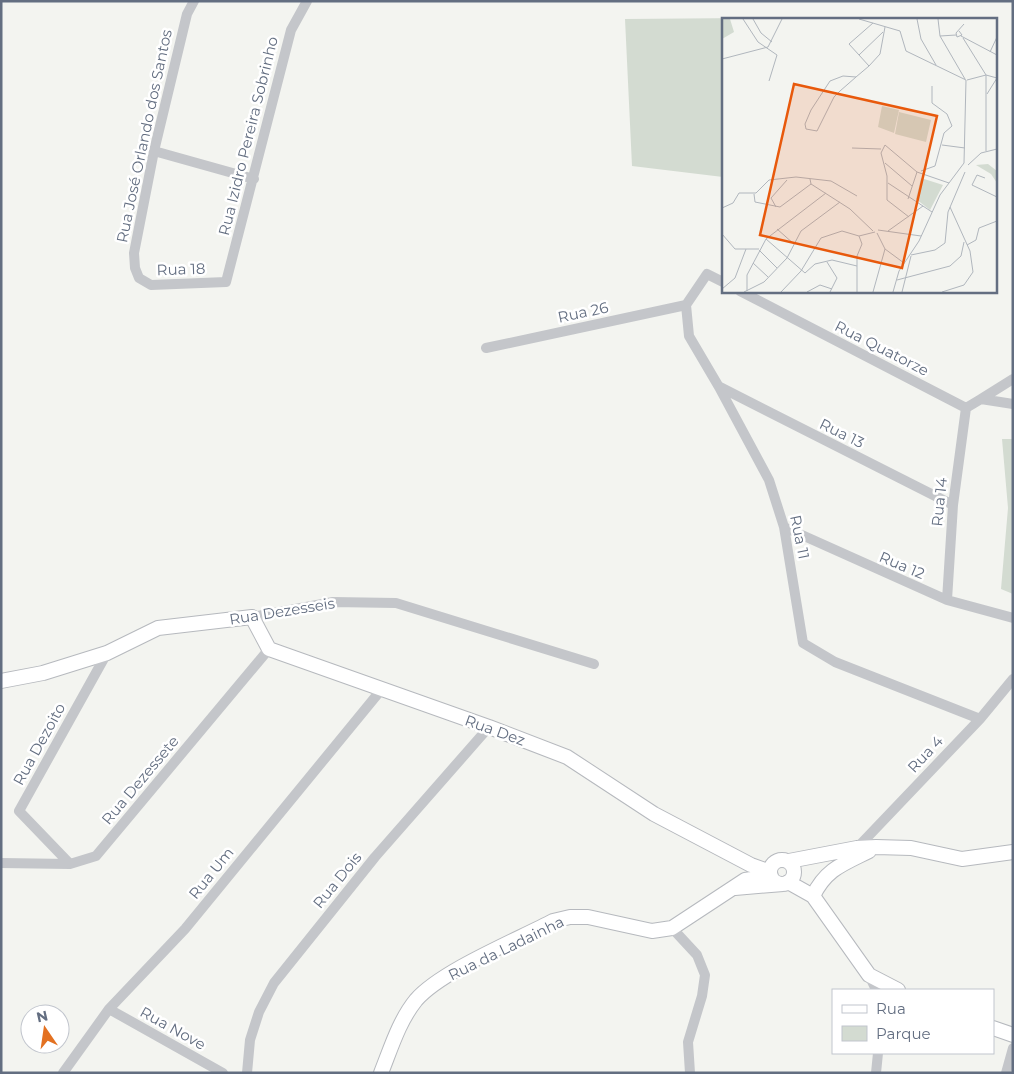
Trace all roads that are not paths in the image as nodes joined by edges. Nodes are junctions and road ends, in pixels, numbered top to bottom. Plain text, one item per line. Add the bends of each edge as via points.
1 (194, 1) edge
2 (307, 1) edge
3 (154, 151) junction
4 (254, 179) junction
5 (139, 278) joint
6 (226, 282) joint
7 (722, 282) edge
8 (742, 292) edge
9 (686, 305) junction
10 (486, 348) dead end
11 (1013, 379) edge
12 (719, 387) junction
13 (981, 399) junction
14 (1013, 404) edge
15 (966, 408) junction
16 (953, 505) junction
17 (784, 527) junction
18 (947, 600) junction
19 (252, 617) junction
20 (1013, 618) edge
21 (269, 649) junction
22 (107, 653) junction
23 (594, 664) dead end
24 (1013, 679) edge
25 (1, 681) edge
26 (382, 690) junction
27 (980, 719) junction
28 (489, 727) junction
29 (876, 847) junction
30 (857, 848) junction
31 (1013, 852) edge
32 (789, 861) junction
33 (1, 863) edge
34 (70, 864) junction
35 (771, 870) junction
36 (786, 883) junction
37 (730, 888) junction
38 (814, 896) junction
39 (672, 928) junction
40 (869, 975) junction
41 (876, 989) edge
42 (896, 989) edge
43 (109, 1009) junction
44 (994, 1028) edge
45 (1013, 1035) edge
46 (1013, 1048) edge
47 (878, 1054) edge
48 (63, 1073) edge
49 (223, 1073) edge
50 (247, 1073) edge
51 (381, 1073) edge
52 (690, 1073) edge
53 (876, 1073) edge
54 (1006, 1073) edge

1 - 3 street, Rua José Orlando dos Santos via 187,14
2 - 4 street, Rua Izidro Pereira Sobrinho via 291,30
3 - 4 street
3 - 5 street, Rua José Orlando dos Santos via 134,253
4 - 6 street, Rua Izidro Pereira Sobrinho
5 - 6 street, Rua 18 via 151,285
7 - 9 street via 707,274
8 - 15 street, Rua Quatorze
9 - 10 street, Rua 26
9 - 12 street, Rua 11 via 689,336
11 - 13 street
12 - 16 street, Rua 13
12 - 17 street, Rua 11 via 769,480
13 - 14 street
13 - 15 street
15 - 16 street, Rua 14
16 - 18 street, Rua 14
17 - 18 street, Rua 12
17 - 27 street, Rua 11 via 803,643 835,662
18 - 20 street, Rua 12
19 - 21 street
19 - 22 street, Rua Dezesseis via 158,628
19 - 23 street, Rua Dezesseis via 334,602 396,603
21 - 26 street, Rua Dez
21 - 34 street, Rua Dezessete via 96,856
22 - 25 street, Rua Dezesseis via 43,673
22 - 34 street, Rua Dezoito via 19,811
24 - 27 street, Rua 4
26 - 28 street, Rua Dez
26 - 43 street, Rua Um via 185,929
27 - 30 street, Rua 4
28 - 35 street, Rua Dez via 567,757 654,814 738,858
28 - 50 street, Rua Dois via 375,857 274,983 259,1012 250,1040
29 - 30 street
29 - 31 street via 911,848 962,859
29 - 38 street via 835,868 824,877
30 - 32 street
32 - 35 street via 778,860
32 - 36 street via 794,872
33 - 34 street, Rua Dezessete
35 - 36 street, Rua Dez via 779,884
35 - 37 street
36 - 37 street
36 - 38 street
37 - 39 street
38 - 40 street
39 - 51 street, Rua da Ladainha via 652,931 588,917 553,921 443,978 417,999 398,1028
39 - 52 street via 697,955 705,975 688,1042
40 - 41 street
40 - 42 street
43 - 48 street, Rua Um
43 - 49 street, Rua Nove
44 - 45 street
46 - 54 street
47 - 53 street

